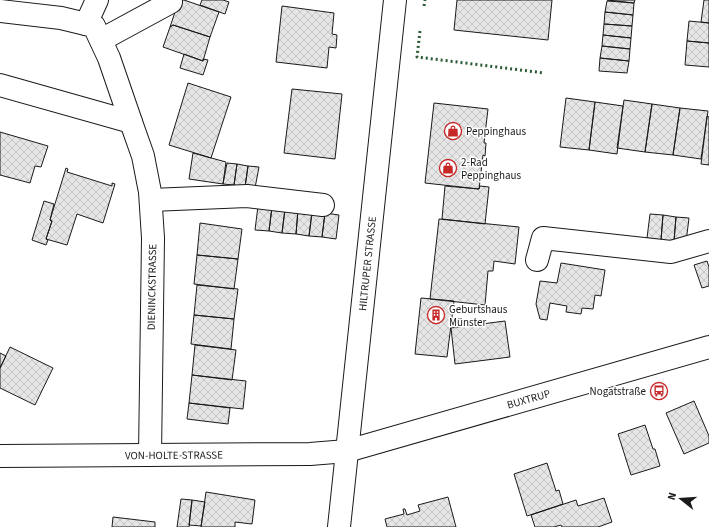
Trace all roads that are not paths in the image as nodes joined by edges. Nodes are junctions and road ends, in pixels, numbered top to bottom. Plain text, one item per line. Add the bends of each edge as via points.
1 (97, 0) edge
2 (395, 0) edge
3 (172, 2) dead end
4 (0, 11) edge
5 (86, 24) junction
6 (101, 40) junction
7 (0, 85) edge
8 (131, 122) junction
9 (151, 200) junction
10 (322, 204) dead end
11 (709, 241) edge
12 (537, 260) dead end
13 (709, 347) edge
14 (348, 451) junction
15 (150, 455) junction
16 (0, 456) edge
17 (339, 527) edge

1 - 5 street
2 - 14 street, HILTRUPER STRASSE
3 - 6 street
4 - 5 street, DIENINCKSTRASSE via 61,18
5 - 6 street, DIENINCKSTRASSE via 94,26
6 - 8 street, DIENINCKSTRASSE
7 - 8 street
8 - 9 street, DIENINCKSTRASSE via 142,156
9 - 10 street via 247,196
9 - 15 street, DIENINCKSTRASSE via 153,238
11 - 12 street via 671,252 543,238
13 - 14 street, BUXTRUP
14 - 15 street, VON-HOLTE-STRASSE via 310,454
14 - 17 street, HILTRUPER STRASSE
15 - 16 street, VON-HOLTE-STRASSE

